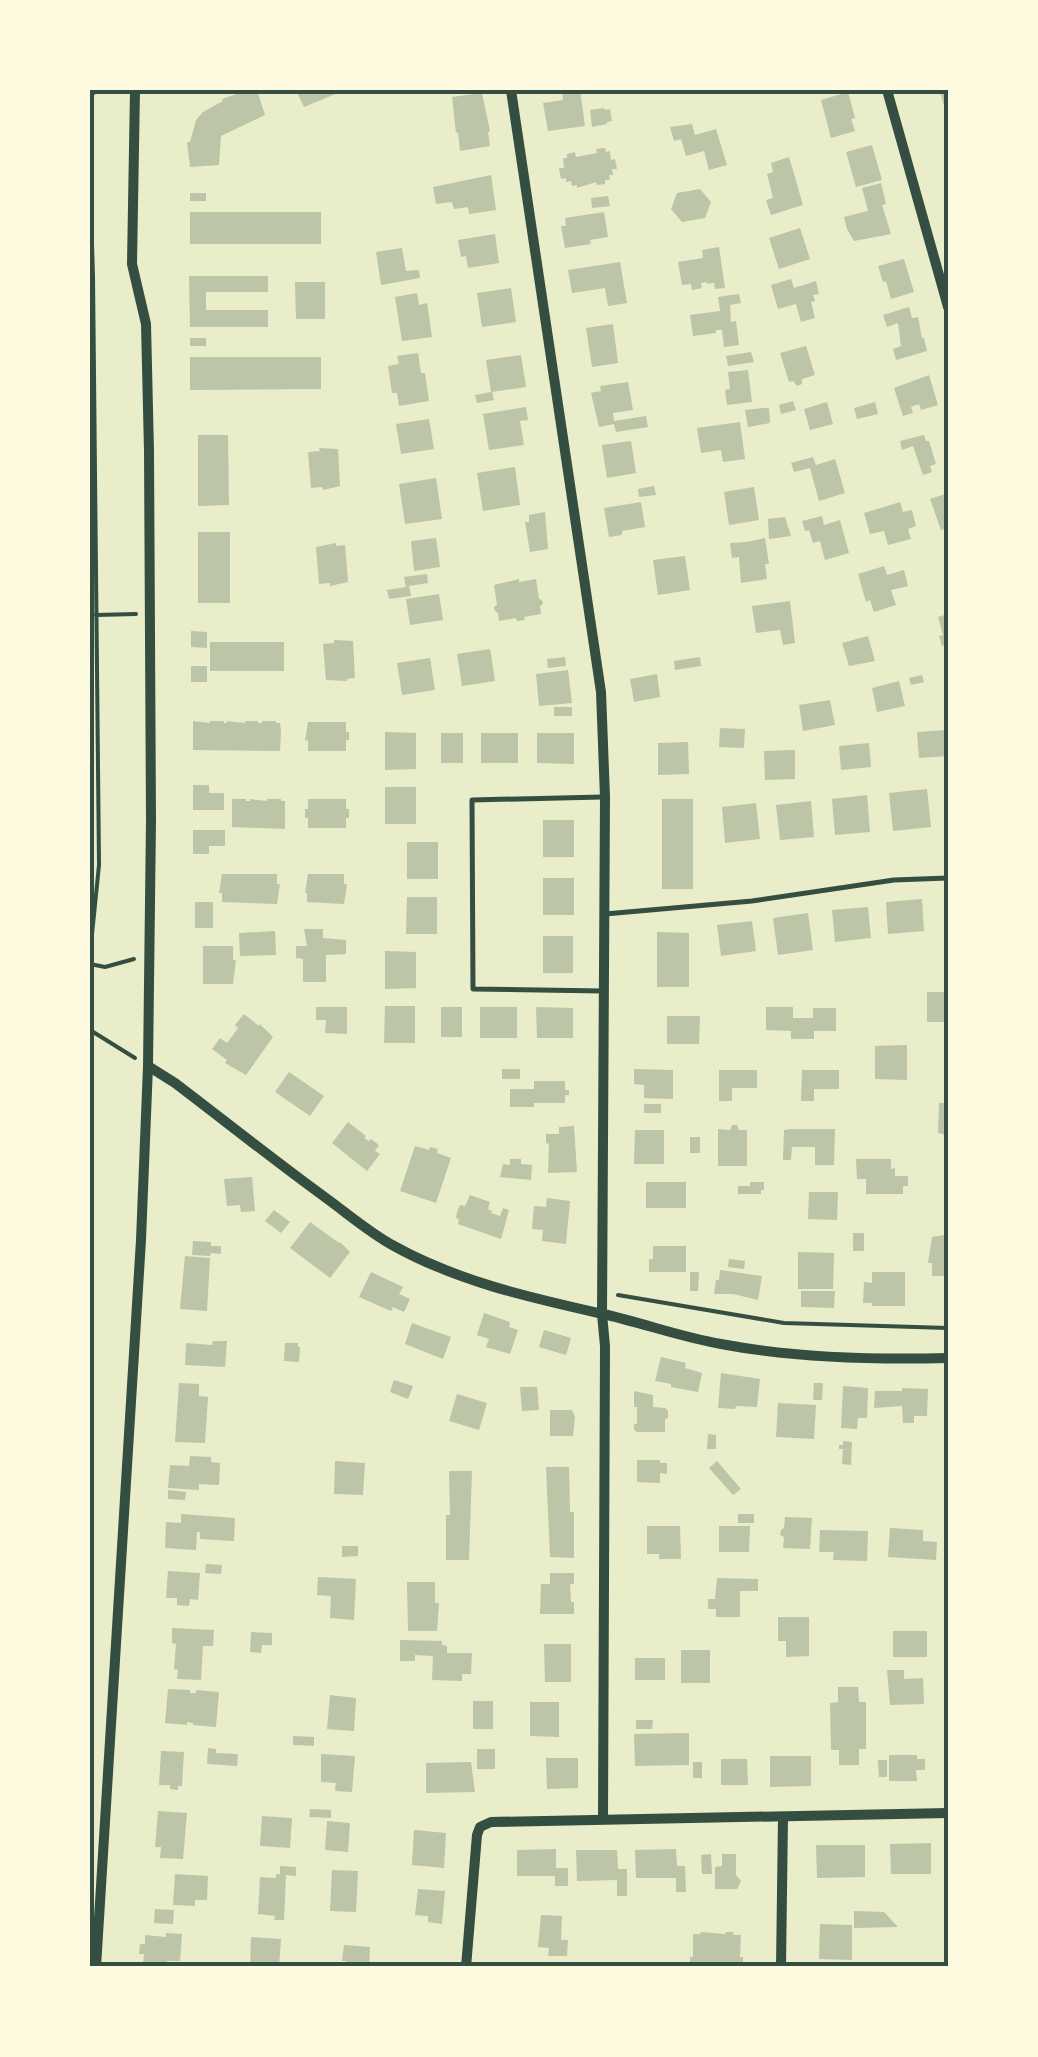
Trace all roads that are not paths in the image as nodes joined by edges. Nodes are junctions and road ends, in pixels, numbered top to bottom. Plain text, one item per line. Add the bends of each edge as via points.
1 (135, 90) edge
2 (511, 90) edge
3 (887, 90) edge
4 (948, 307) edge
5 (605, 797) junction
6 (948, 878) edge
7 (605, 914) junction
8 (604, 992) junction
9 (148, 1066) junction
10 (602, 1314) junction
11 (948, 1358) edge
12 (948, 1813) edge
13 (783, 1817) junction
14 (604, 1818) junction
15 (96, 1967) edge
16 (466, 1967) edge
17 (781, 1967) edge

1 - 9 street via 132,264 146,324 150,614
2 - 5 street via 601,692
3 - 4 street
5 - 7 street
5 - 8 lane via 472,800 473,989
6 - 7 lane
7 - 8 street
8 - 10 street
9 - 10 street via 394,1246 481,1283
9 - 15 street
10 - 11 street via 775,1352
10 - 14 street
12 - 13 street
13 - 14 street
13 - 17 street
14 - 16 street via 480,1827

